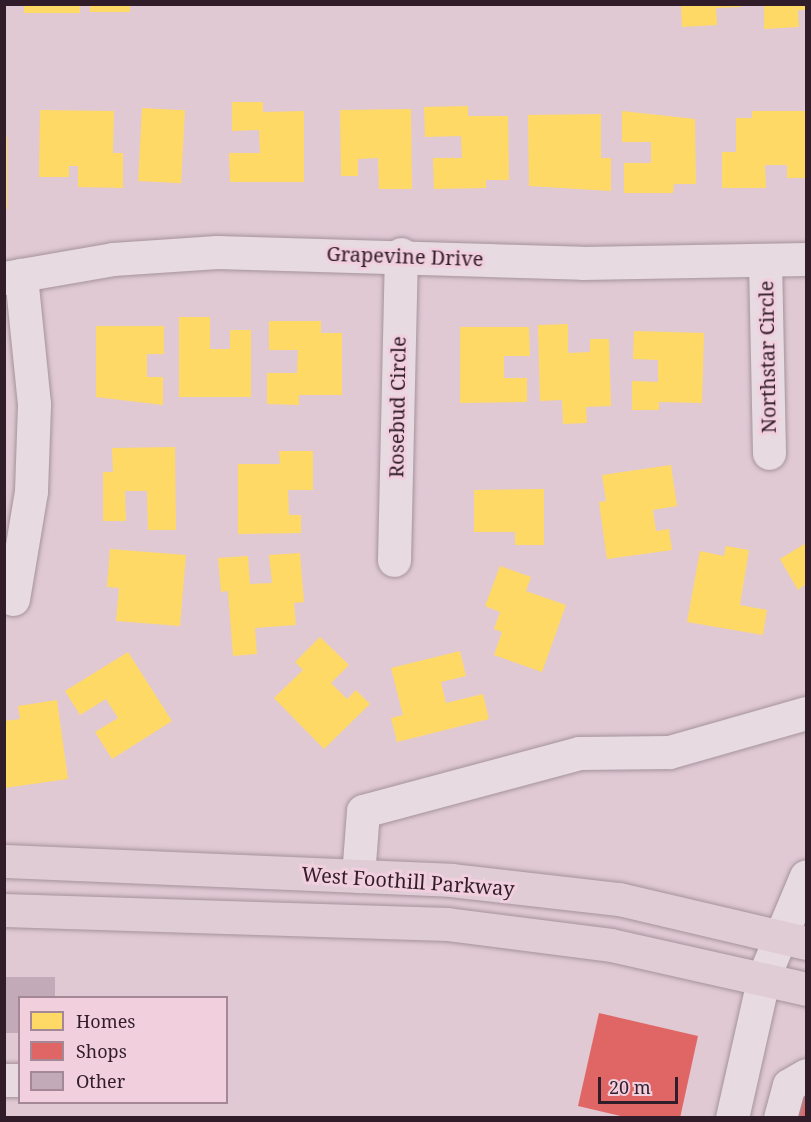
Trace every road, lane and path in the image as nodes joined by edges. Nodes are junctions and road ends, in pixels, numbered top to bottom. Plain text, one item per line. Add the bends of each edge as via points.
1 (401, 254) junction
2 (807, 259) edge
3 (765, 261) junction
4 (13, 276) edge
5 (769, 453) dead end
6 (394, 560) dead end
7 (13, 599) dead end
8 (807, 713) edge
9 (4, 861) edge
10 (358, 876) junction
11 (807, 876) edge
12 (4, 910) edge
13 (793, 939) edge
14 (764, 976) junction
15 (807, 989) edge
16 (807, 1075) edge
17 (732, 1118) edge
18 (780, 1118) edge

1 - 3 street, Grapevine Drive via 582,263
1 - 4 street, Grapevine Drive via 216,252 113,259
1 - 6 street, Rosebud Circle
2 - 3 street, Grapevine Drive
3 - 5 street, Northstar Circle
4 - 7 street via 34,404 31,491
8 - 10 street via 669,752 579,753 363,811
9 - 10 main road, West Foothill Parkway
10 - 13 main road, West Foothill Parkway via 451,879 619,899
11 - 13 street
12 - 14 main road, West Foothill Parkway via 447,924 611,945
13 - 14 street
14 - 15 main road, West Foothill Parkway
14 - 17 street
16 - 18 street via 789,1085

